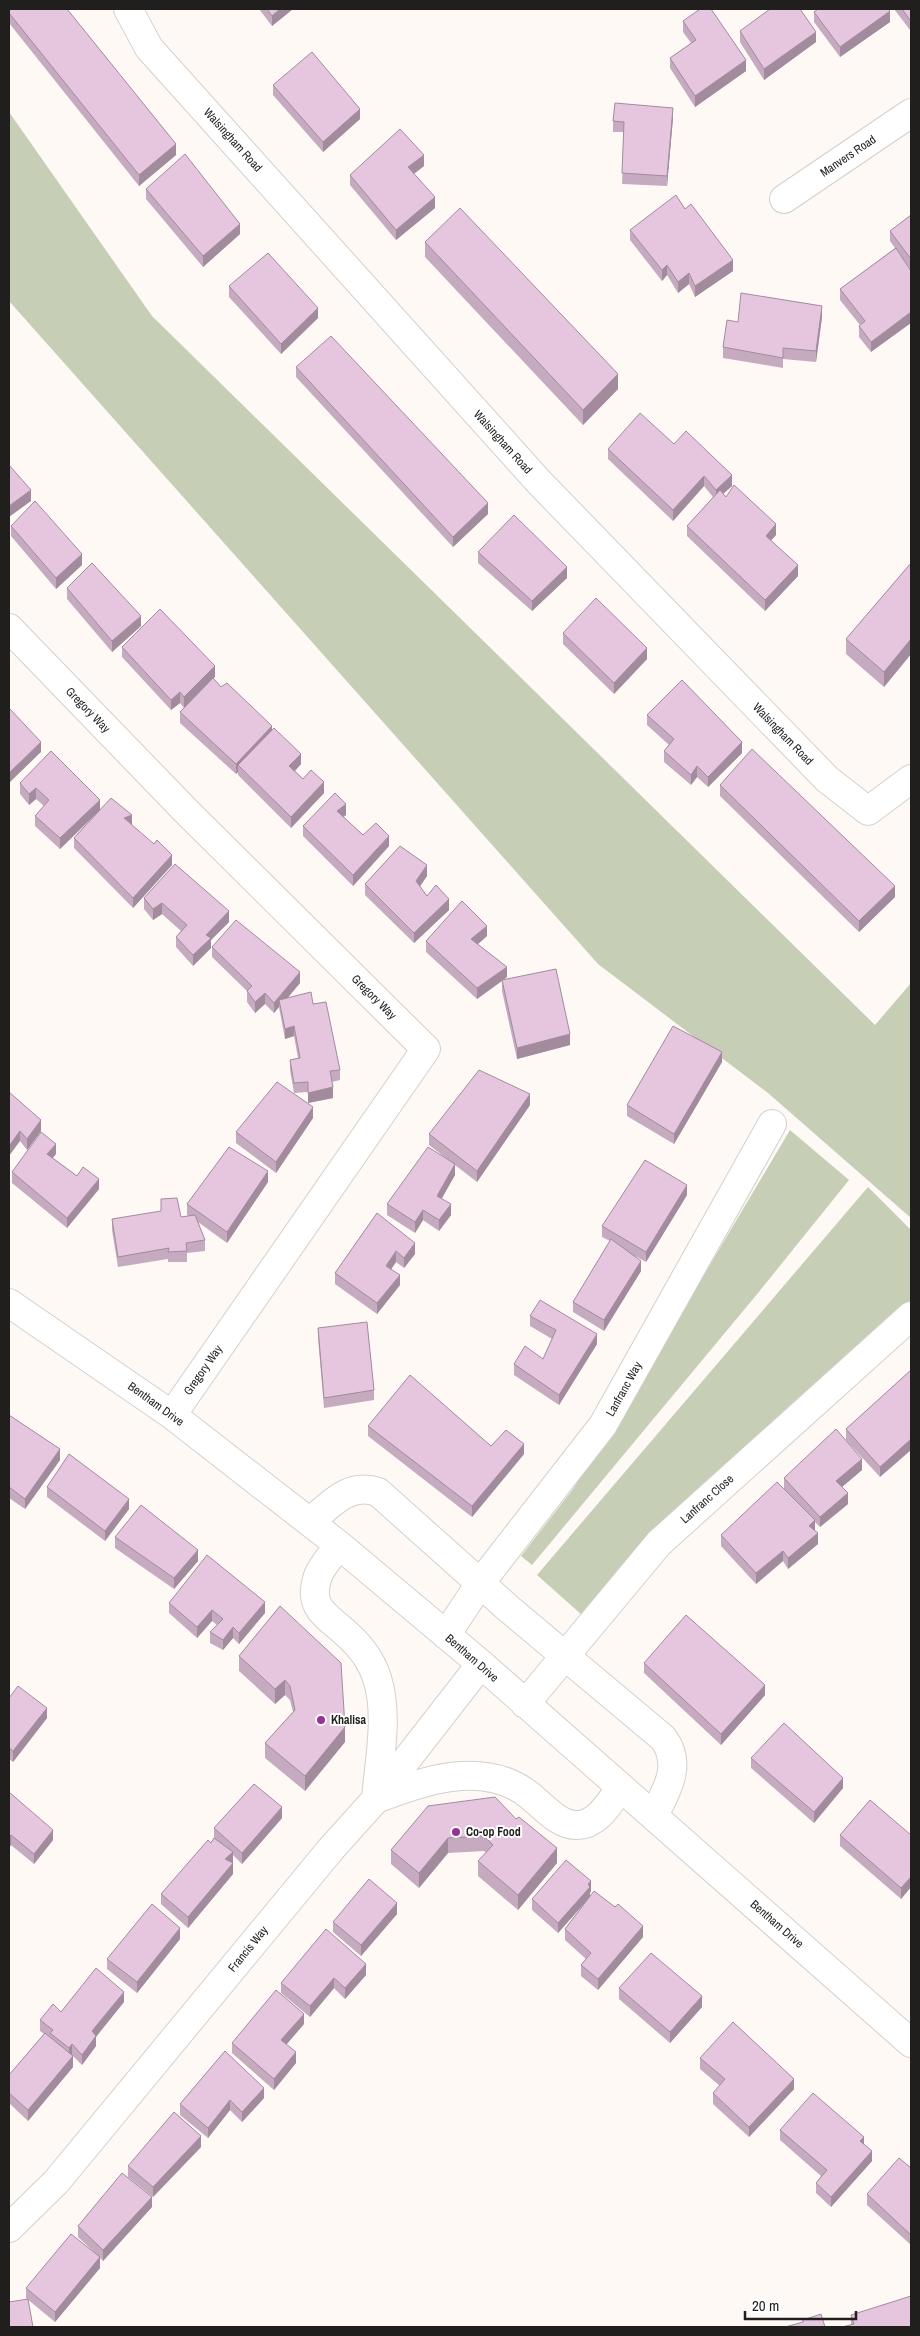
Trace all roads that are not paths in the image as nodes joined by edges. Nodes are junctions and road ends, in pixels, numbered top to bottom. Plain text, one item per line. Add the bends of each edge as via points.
1 (128, 9) edge
2 (911, 113) edge
3 (784, 199) dead end
4 (9, 628) edge
5 (911, 779) edge
6 (772, 1124) dead end
7 (9, 1303) edge
8 (911, 1316) edge
9 (172, 1415) junction
10 (310, 1522) junction
11 (339, 1544) junction
12 (481, 1582) junction
13 (446, 1635) junction
14 (565, 1656) junction
15 (481, 1664) junction
16 (525, 1704) junction
17 (621, 1787) junction
18 (376, 1799) junction
19 (654, 1815) junction
20 (911, 2043) edge
21 (9, 2228) edge

1 - 5 street, Walsingham Road via 150,48 539,482 827,779 868,811
2 - 3 street, Manvers Road
4 - 9 street, Gregory Way via 186,811 426,1049
6 - 12 street, Lanfranc Way via 603,1425
7 - 9 street, Bentham Drive
8 - 14 street, Lanfranc Close via 659,1543
9 - 10 street, Bentham Drive
10 - 11 street, Bentham Drive
10 - 12 street via 341,1495 367,1488 378,1492
11 - 13 street, Bentham Drive
11 - 18 street via 318,1575 315,1602 320,1612 350,1636 367,1656 377,1678 382,1705
12 - 13 street, Lanfranc Way
12 - 14 street
13 - 15 street, Bentham Drive
14 - 16 street, Lanfranc Close
14 - 19 street via 668,1745 673,1769
15 - 16 street, Bentham Drive
15 - 18 street, Francis Way
16 - 17 street, Bentham Drive
17 - 18 street via 591,1822 576,1825 559,1820 524,1791 508,1783 475,1776 440,1778
17 - 19 street, Bentham Drive
18 - 21 street, Francis Way via 56,2182
19 - 20 street, Bentham Drive

